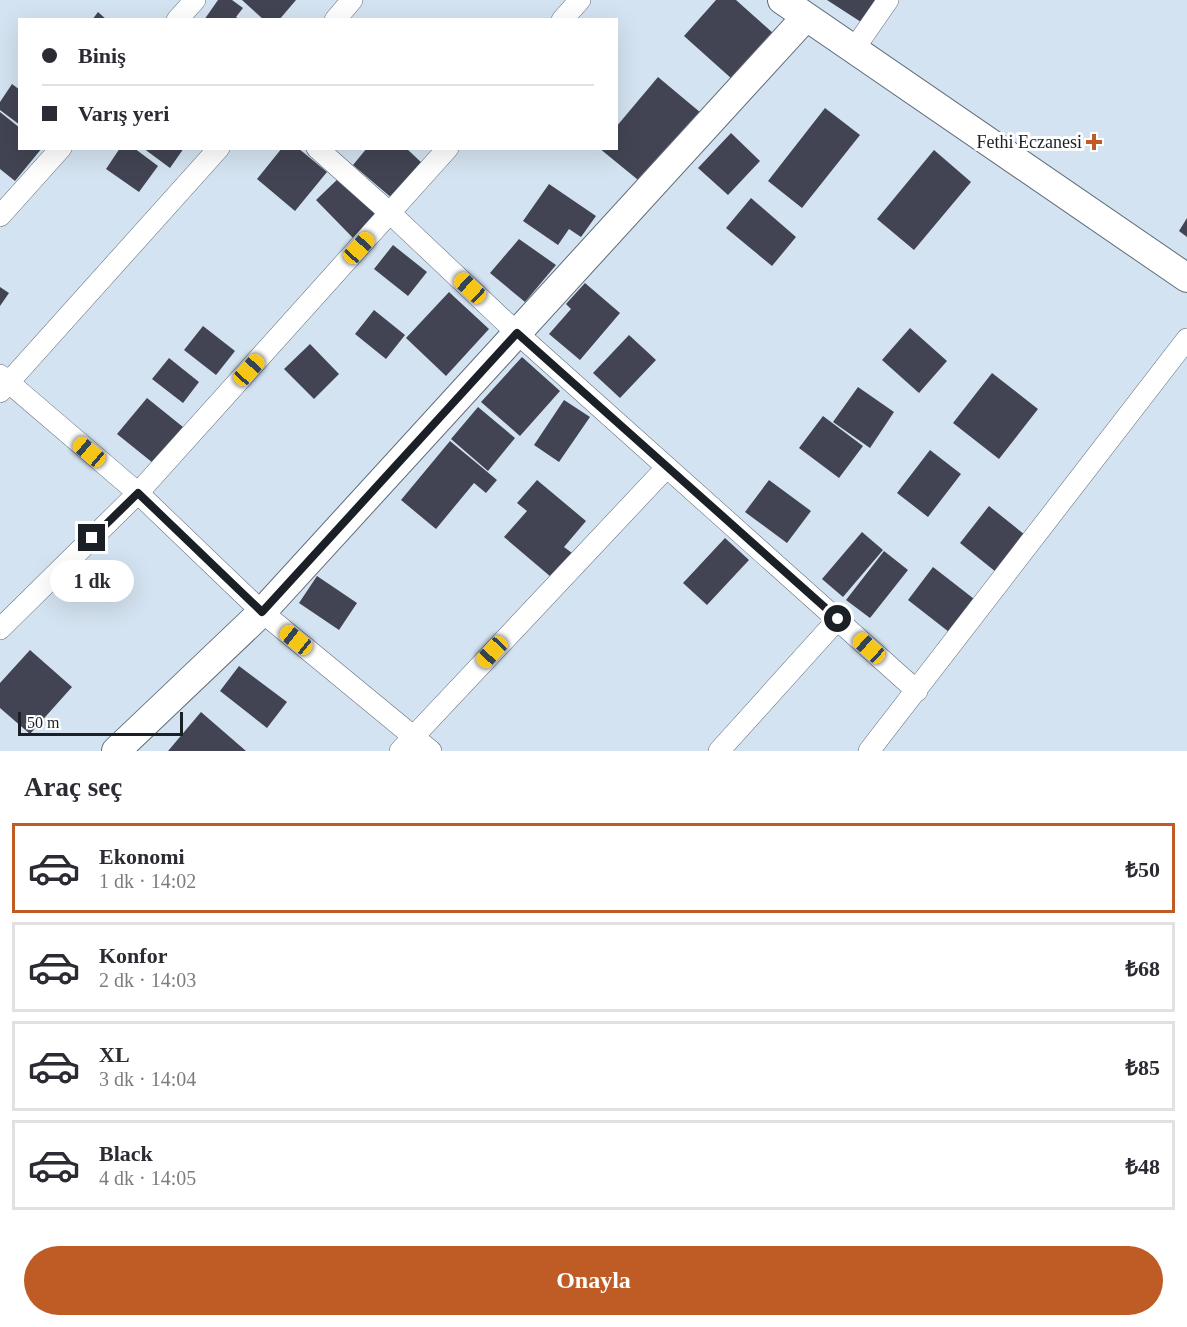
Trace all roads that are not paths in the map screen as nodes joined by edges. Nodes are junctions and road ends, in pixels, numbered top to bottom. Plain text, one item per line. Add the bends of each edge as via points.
1 (195, 0) edge
2 (352, 0) edge
3 (580, 0) edge
4 (782, 0) edge
5 (888, 0) edge
6 (179, 18) edge
7 (337, 18) edge
8 (564, 18) edge
9 (805, 18) junction
10 (854, 49) junction
11 (59, 150) edge
12 (217, 150) edge
13 (319, 150) edge
14 (446, 150) edge
15 (390, 213) junction
16 (0, 216) edge
17 (1187, 278) edge
18 (517, 333) junction
19 (1187, 339) edge
20 (3, 383) edge
21 (667, 467) junction
22 (138, 493) junction
23 (262, 612) junction
24 (838, 619) junction
25 (0, 629) edge
26 (917, 691) junction
27 (406, 744) edge
28 (116, 751) edge
29 (431, 751) edge
30 (719, 751) edge
31 (869, 751) edge

1 - 6 street
2 - 7 street
3 - 8 street
4 - 9 street
5 - 10 street
9 - 10 street
9 - 18 street
10 - 17 street
11 - 16 street
12 - 20 street
13 - 15 street
14 - 15 street
15 - 18 street
15 - 22 street
18 - 21 street
18 - 23 street
19 - 26 street
20 - 22 street
21 - 24 street
21 - 27 street
22 - 23 street
22 - 25 street
23 - 27 street
23 - 28 street
24 - 26 street
24 - 30 street
26 - 31 street
27 - 29 street

